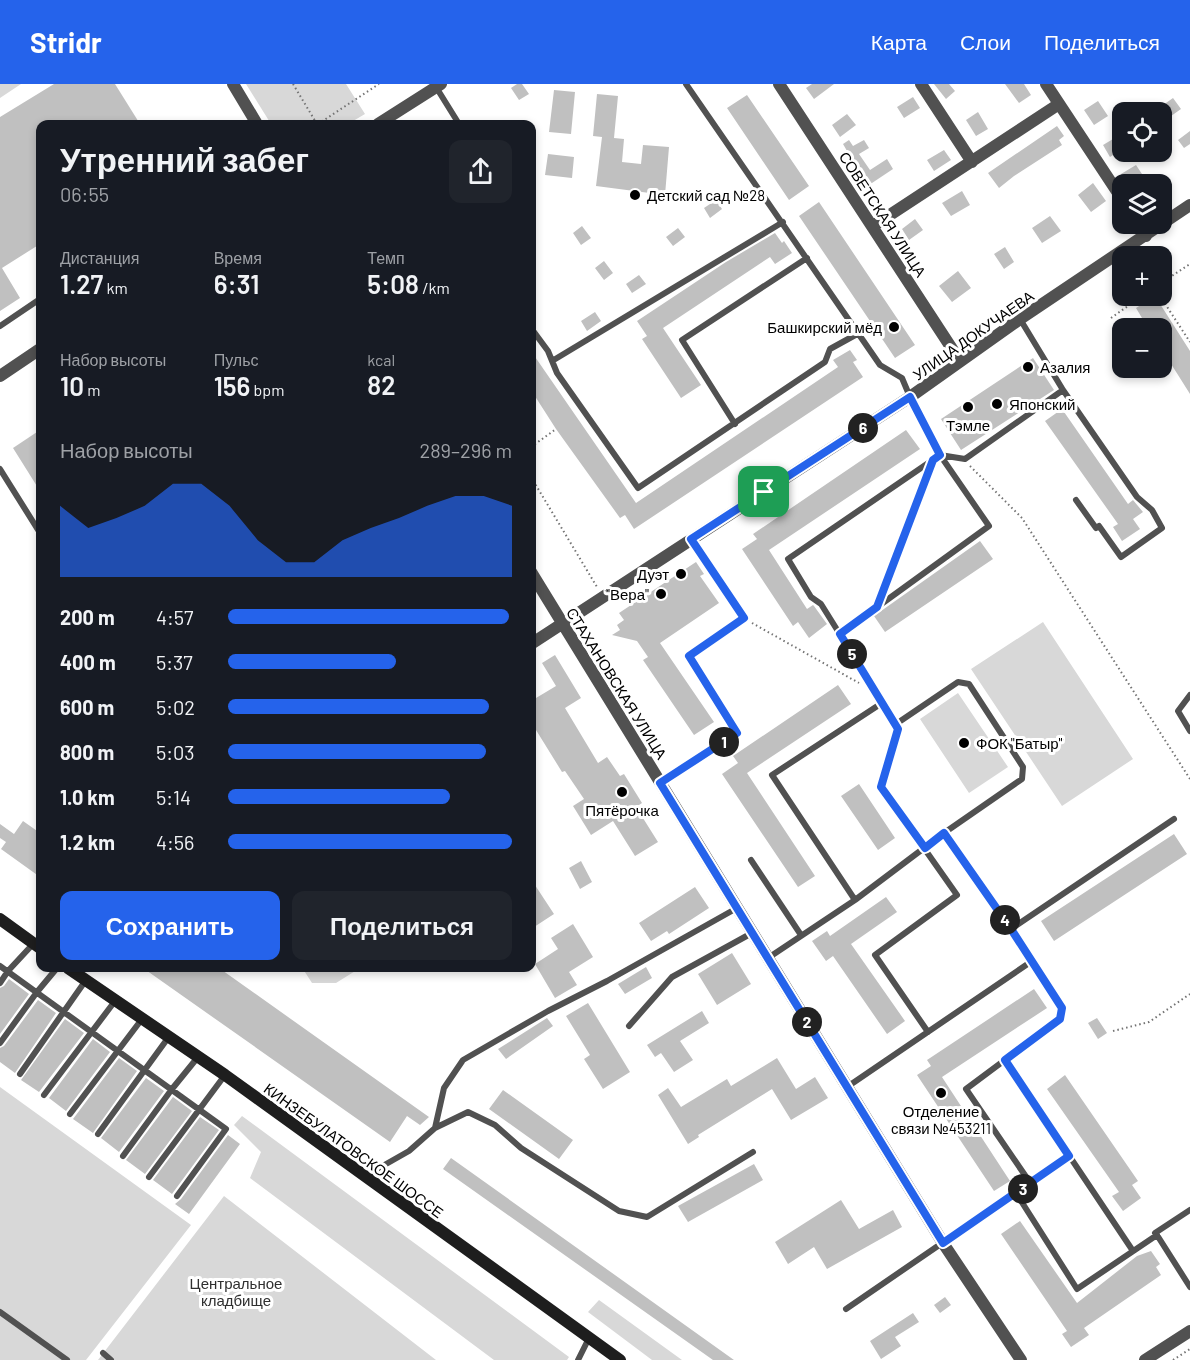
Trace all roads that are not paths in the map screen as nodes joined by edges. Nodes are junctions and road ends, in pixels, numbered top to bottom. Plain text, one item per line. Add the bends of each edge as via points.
1 (233, 84) edge
2 (686, 84) edge
3 (779, 84) edge
4 (921, 84) edge
5 (1046, 84) edge
6 (438, 86) edge
7 (1059, 104) junction
8 (256, 120) edge
9 (384, 120) edge
10 (457, 120) edge
11 (972, 162) junction
12 (1112, 184) edge
13 (1190, 205) edge
14 (783, 222) junction
15 (873, 226) junction
16 (1146, 236) joint
17 (807, 258) junction
18 (36, 302) edge
19 (1020, 319) junction
20 (0, 326) edge
21 (859, 333) junction
22 (536, 335) edge
23 (36, 352) edge
24 (552, 361) junction
25 (960, 361) junction
26 (0, 375) edge
27 (1063, 390) junction
28 (910, 397) junction
29 (735, 424) junction
30 (940, 455) junction
31 (0, 469) edge
32 (1076, 500) dead end
33 (36, 527) edge
34 (691, 539) junction
35 (536, 580) edge
36 (563, 624) junction
37 (840, 634) junction
38 (536, 641) edge
39 (1190, 695) edge
40 (882, 703) junction
41 (896, 724) junction
42 (1190, 731) edge
43 (660, 783) junction
44 (1173, 819) dead end
45 (944, 833) junction
46 (925, 848) junction
47 (751, 860) dead end
48 (855, 900) junction
49 (737, 908) junction
50 (0, 919) edge
51 (1011, 929) junction
52 (753, 933) junction
53 (801, 935) junction
54 (36, 943) edge
55 (36, 946) edge
56 (768, 957) junction
57 (1032, 962) junction
58 (0, 966) edge
59 (8, 971) junction
60 (54, 972) edge
61 (74, 972) edge
62 (86, 981) junction
63 (0, 983) edge
64 (37, 992) junction
65 (115, 1001) junction
66 (63, 1010) junction
67 (142, 1019) junction
68 (629, 1026) dead end
69 (92, 1031) junction
70 (928, 1032) junction
71 (168, 1038) junction
72 (0, 1043) edge
73 (119, 1050) junction
74 (198, 1057) junction
75 (1005, 1060) junction
76 (146, 1070) junction
77 (20, 1074) dead end
78 (225, 1075) junction
79 (847, 1087) junction
80 (172, 1089) junction
81 (44, 1095) dead end
82 (199, 1109) junction
83 (70, 1114) dead end
84 (435, 1128) junction
85 (98, 1134) dead end
86 (753, 1152) dead end
87 (123, 1156) dead end
88 (1069, 1156) junction
89 (149, 1177) dead end
90 (363, 1177) junction
91 (1031, 1184) junction
92 (1016, 1193) junction
93 (177, 1196) dead end
94 (1190, 1210) edge
95 (1157, 1235) junction
96 (943, 1243) junction
97 (1133, 1251) junction
98 (1190, 1287) edge
99 (846, 1309) dead end
100 (0, 1312) edge
101 (1190, 1331) edge
102 (589, 1338) junction
103 (103, 1353) dead end
104 (67, 1360) edge
105 (111, 1360) edge
106 (578, 1360) edge
107 (620, 1360) edge
108 (1021, 1360) edge
109 (1145, 1360) edge

1 - 8 street
2 - 14 lane
3 - 15 street, СОВЕТСКАЯ УЛИЦА
4 - 11 street
5 - 7 street
6 - 9 street
6 - 10 lane
7 - 11 street
7 - 12 street
11 - 15 street
13 - 16 street, УЛИЦА ДОКУЧАЕВА
14 - 17 lane
14 - 24 lane
15 - 25 street, СОВЕТСКАЯ УЛИЦА
16 - 19 street, УЛИЦА ДОКУЧАЕВА
17 - 21 lane
17 - 29 lane via 682,340
18 - 20 lane
19 - 25 street, УЛИЦА ДОКУЧАЕВА
19 - 27 lane
21 - 28 lane via 880,365 902,378
21 - 29 lane via 830,350 825,362
22 - 24 lane
23 - 26 street
24 - 29 lane via 638,488
25 - 28 street, УЛИЦА ДОКУЧАЕВА
27 - 30 lane via 966,459
27 - 32 lane via 1162,528 1121,557
28 - 30 lane
28 - 34 street, УЛИЦА ДОКУЧАЕВА
30 - 37 lane via 989,526
30 - 37 lane via 788,559
31 - 33 lane
34 - 36 street, УЛИЦА ДОКУЧАЕВА
34 - 43 lane via 744,618 689,656 737,733
35 - 36 street, СТАХАНОВСКАЯ УЛИЦА
36 - 38 street, УЛИЦА ДОКУЧАЕВА
36 - 43 street, СТАХАНОВСКАЯ УЛИЦА
37 - 40 lane
39 - 42 lane via 1178,711
40 - 41 lane
40 - 48 lane via 772,775
41 - 45 lane via 958,682 969,684 1023,767 1022,779
41 - 46 lane via 898,729 881,787
43 - 49 street, СТАХАНОВСКАЯ УЛИЦА
44 - 51 lane
45 - 46 lane
45 - 51 lane
46 - 48 lane
46 - 70 lane via 957,895 875,955
47 - 53 lane
48 - 53 lane
49 - 52 street, СТАХАНОВСКАЯ УЛИЦА
49 - 84 lane via 463,1060 444,1088
50 - 54 main road
51 - 57 lane
52 - 56 street, СТАХАНОВСКАЯ УЛИЦА
52 - 68 lane via 672,976
53 - 56 lane
55 - 59 lane
56 - 79 street, СТАХАНОВСКАЯ УЛИЦА
57 - 70 lane
57 - 75 lane via 1062,1008 1060,1019
58 - 59 lane
59 - 63 lane
59 - 64 lane
60 - 64 lane
61 - 62 main road, КИНЗЕБУЛАТОВСКОЕ ШОССЕ
62 - 65 main road, КИНЗЕБУЛАТОВСКОЕ ШОССЕ
62 - 66 lane
64 - 66 lane
64 - 72 lane
65 - 67 main road, КИНЗЕБУЛАТОВСКОЕ ШОССЕ
65 - 69 lane
66 - 69 lane
66 - 77 lane
67 - 71 main road, КИНЗЕБУЛАТОВСКОЕ ШОССЕ
67 - 73 lane
69 - 73 lane
69 - 81 lane
70 - 79 lane
71 - 74 main road, КИНЗЕБУЛАТОВСКОЕ ШОССЕ
71 - 76 lane
73 - 76 lane
73 - 83 lane
74 - 78 main road, КИНЗЕБУЛАТОВСКОЕ ШОССЕ
74 - 80 lane
75 - 88 lane
75 - 91 lane via 966,1089
76 - 80 lane
76 - 85 lane
78 - 82 lane
78 - 90 main road, КИНЗЕБУЛАТОВСКОЕ ШОССЕ
79 - 96 street, СТАХАНОВСКАЯ УЛИЦА
80 - 82 lane
80 - 87 lane
82 - 89 lane
82 - 93 lane via 226,1129
84 - 86 lane via 468,1112 495,1125 521,1148 619,1211 647,1217
84 - 90 lane via 409,1151
88 - 91 lane
88 - 97 lane
90 - 102 main road, КИНЗЕБУЛАТОВСКОЕ ШОССЕ
91 - 92 lane
92 - 96 lane
92 - 97 lane via 1077,1289
94 - 95 lane
95 - 97 lane
95 - 98 lane
96 - 99 lane
96 - 108 street, СТАХАНОВСКАЯ УЛИЦА
100 - 104 lane
101 - 109 street
102 - 106 lane
102 - 107 main road, КИНЗЕБУЛАТОВСКОЕ ШОССЕ
103 - 105 lane

